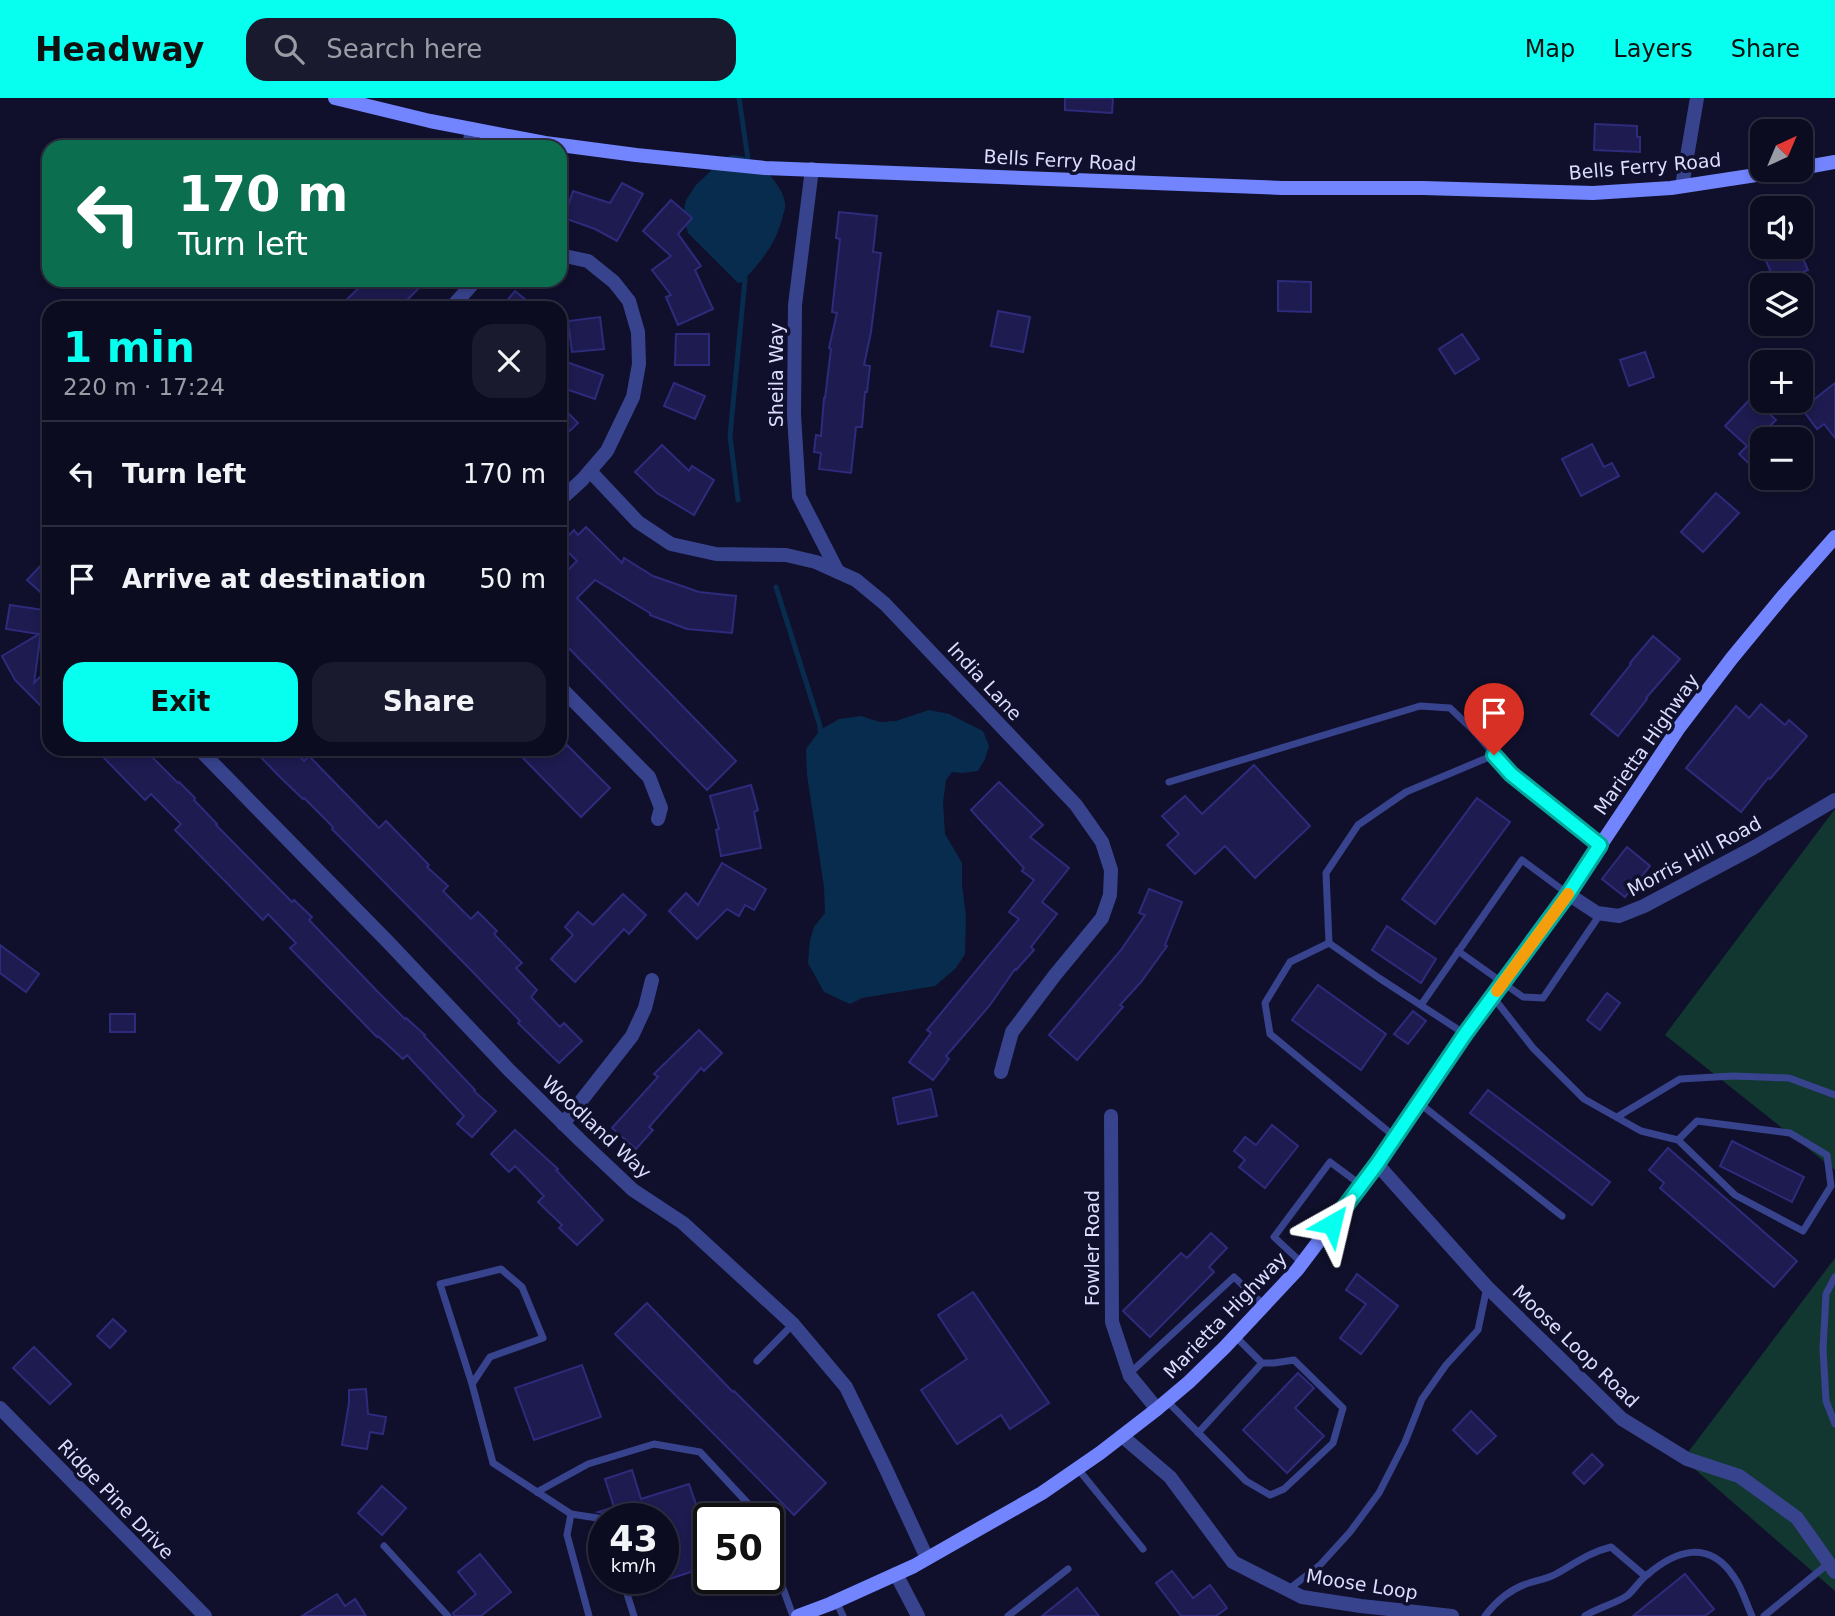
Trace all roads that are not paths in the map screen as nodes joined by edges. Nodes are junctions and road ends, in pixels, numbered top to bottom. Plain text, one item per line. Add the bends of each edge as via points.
1 (335, 98) edge
2 (1697, 98) edge
3 (472, 129) junction
4 (470, 140) edge
5 (529, 140) edge
6 (567, 146) edge
7 (1835, 162) edge
8 (1813, 166) edge
9 (812, 169) junction
10 (1750, 176) edge
11 (1682, 186) junction
12 (567, 256) edge
13 (470, 287) edge
14 (457, 301) edge
15 (590, 471) junction
16 (567, 493) edge
17 (1835, 537) edge
18 (838, 572) junction
19 (567, 694) edge
20 (1494, 755) junction
21 (206, 756) edge
22 (1169, 782) dead end
23 (1835, 800) edge
24 (658, 819) dead end
25 (1600, 845) junction
26 (1568, 894) junction
27 (1601, 913) junction
28 (1329, 943) junction
29 (1458, 951) junction
30 (652, 980) dead end
31 (1502, 983) junction
32 (1492, 997) junction
33 (1421, 1005) junction
34 (1465, 1034) junction
35 (1001, 1072) dead end
36 (1835, 1095) edge
37 (1419, 1102) junction
38 (1111, 1116) dead end
39 (1616, 1117) junction
40 (563, 1124) junction
41 (1395, 1138) junction
42 (1678, 1140) junction
43 (1377, 1164) junction
44 (1361, 1185) junction
45 (1562, 1216) dead end
46 (1302, 1263) junction
47 (1835, 1277) edge
48 (1487, 1286) junction
49 (1264, 1305) junction
50 (793, 1324) junction
51 (1235, 1336) junction
52 (757, 1361) dead end
53 (1262, 1363) junction
54 (1129, 1374) junction
55 (472, 1384) junction
56 (1162, 1405) junction
57 (0, 1408) edge
58 (1835, 1424) edge
59 (1198, 1433) junction
60 (1122, 1436) junction
61 (1078, 1469) junction
62 (537, 1492) junction
63 (748, 1503) edge
64 (571, 1514) junction
65 (588, 1517) edge
66 (384, 1546) dead end
67 (1143, 1549) dead end
68 (927, 1558) junction
69 (1832, 1568) edge
70 (1068, 1569) dead end
71 (897, 1574) junction
72 (1645, 1576) junction
73 (784, 1586) edge
74 (1288, 1590) junction
75 (627, 1594) edge
76 (836, 1601) junction
77 (205, 1616) edge
78 (448, 1616) edge
79 (589, 1616) edge
80 (634, 1616) edge
81 (796, 1616) edge
82 (843, 1616) edge
83 (918, 1616) edge
84 (1008, 1616) edge
85 (1452, 1616) edge
86 (1485, 1616) edge
87 (1585, 1616) edge
88 (1752, 1616) edge
89 (1764, 1616) edge

1 - 3 main road, Bells Ferry Road
2 - 11 street
3 - 4 street
3 - 5 main road, Bells Ferry Road
6 - 9 main road, Bells Ferry Road via 749,167
7 - 8 main road
9 - 11 main road, Bells Ferry Road via 1282,188 1593,193
9 - 18 street, Sheila Way via 795,305 798,482 799,496
10 - 11 main road, Bells Ferry Road
12 - 15 street via 588,261 614,282 629,301 638,332 633,397 607,451
13 - 14 street
15 - 16 street
15 - 18 street, India Lane via 638,522 671,544 716,554 786,555
17 - 25 main road, Marietta Highway via 1716,678
18 - 35 street, India Lane via 856,580 885,604 1076,805 1102,842 1111,870 1110,895 1102,918 1012,1032
19 - 24 street via 649,777 661,808
20 - 22 lane via 1450,708 1420,706
20 - 25 lane
20 - 28 lane via 1406,792 1359,825 1325,873
21 - 40 street, Woodland Way
23 - 27 street, Morris Hill Road via 1644,906 1619,916
25 - 26 main road, Marietta Highway
26 - 27 street
26 - 29 lane via 1522,860
26 - 31 main road, Marietta Highway
27 - 31 lane via 1543,998 1523,997
28 - 33 lane
28 - 41 lane via 1290,962 1265,1003 1270,1034
29 - 31 lane
29 - 33 lane
30 - 40 street via 632,1036
31 - 32 main road, Marietta Highway
32 - 34 main road, Marietta Highway
32 - 39 lane via 1533,1048 1584,1099
33 - 34 lane
34 - 37 main road, Marietta Highway
36 - 39 lane via 1789,1078 1680,1079
37 - 41 main road, Marietta Highway
37 - 45 lane
38 - 54 street, Fowler Road via 1112,1322
39 - 42 lane via 1641,1131
40 - 50 street, Woodland Way via 633,1190 683,1223
41 - 43 main road, Marietta Highway
42 - 42 lane via 1735,1195 1803,1231 1831,1186 1828,1156 1790,1133 1697,1121
43 - 44 main road, Marietta Highway
43 - 48 street, Moose Loop Road
44 - 46 main road, Marietta Highway
44 - 46 lane via 1330,1162 1274,1237
46 - 49 main road, Marietta Highway
47 - 58 lane via 1826,1294 1823,1349 1826,1401
48 - 69 street, Moose Loop Road via 1622,1419 1687,1459 1739,1476 1797,1518
48 - 74 lane via 1478,1330 1422,1399 1379,1493 1320,1565
49 - 51 main road, Marietta Highway
49 - 54 lane via 1234,1278
50 - 52 lane
50 - 68 street, Woodland Way via 846,1387
51 - 53 lane
51 - 56 main road, Marietta Highway
53 - 59 lane
53 - 59 lane via 1294,1360 1338,1402 1343,1408 1333,1443 1284,1489 1270,1495 1246,1481
54 - 56 street, Fowler Road
55 - 55 lane via 489,1357 543,1338 522,1287 501,1269 440,1284
55 - 62 lane via 493,1463
56 - 59 lane
56 - 60 main road, Marietta Highway
57 - 77 street, Ridge Pine Drive
60 - 61 main road, Marietta Highway
60 - 74 street, Moose Loop via 1170,1477 1233,1562
61 - 67 lane
61 - 68 main road, Marietta Highway
62 - 63 lane via 588,1464 654,1444 700,1452
62 - 64 lane
64 - 65 lane
64 - 79 lane via 567,1535
66 - 78 lane
68 - 71 main road, Marietta Highway
69 - 89 lane
70 - 84 lane
71 - 76 main road, Marietta Highway
71 - 83 street
72 - 86 lane via 1611,1547 1510,1591
72 - 87 lane via 1628,1595
72 - 88 lane via 1696,1550 1725,1565 1736,1578
73 - 81 lane
74 - 85 street, Moose Loop via 1303,1597
75 - 80 lane
76 - 81 main road, Marietta Highway
76 - 82 lane

